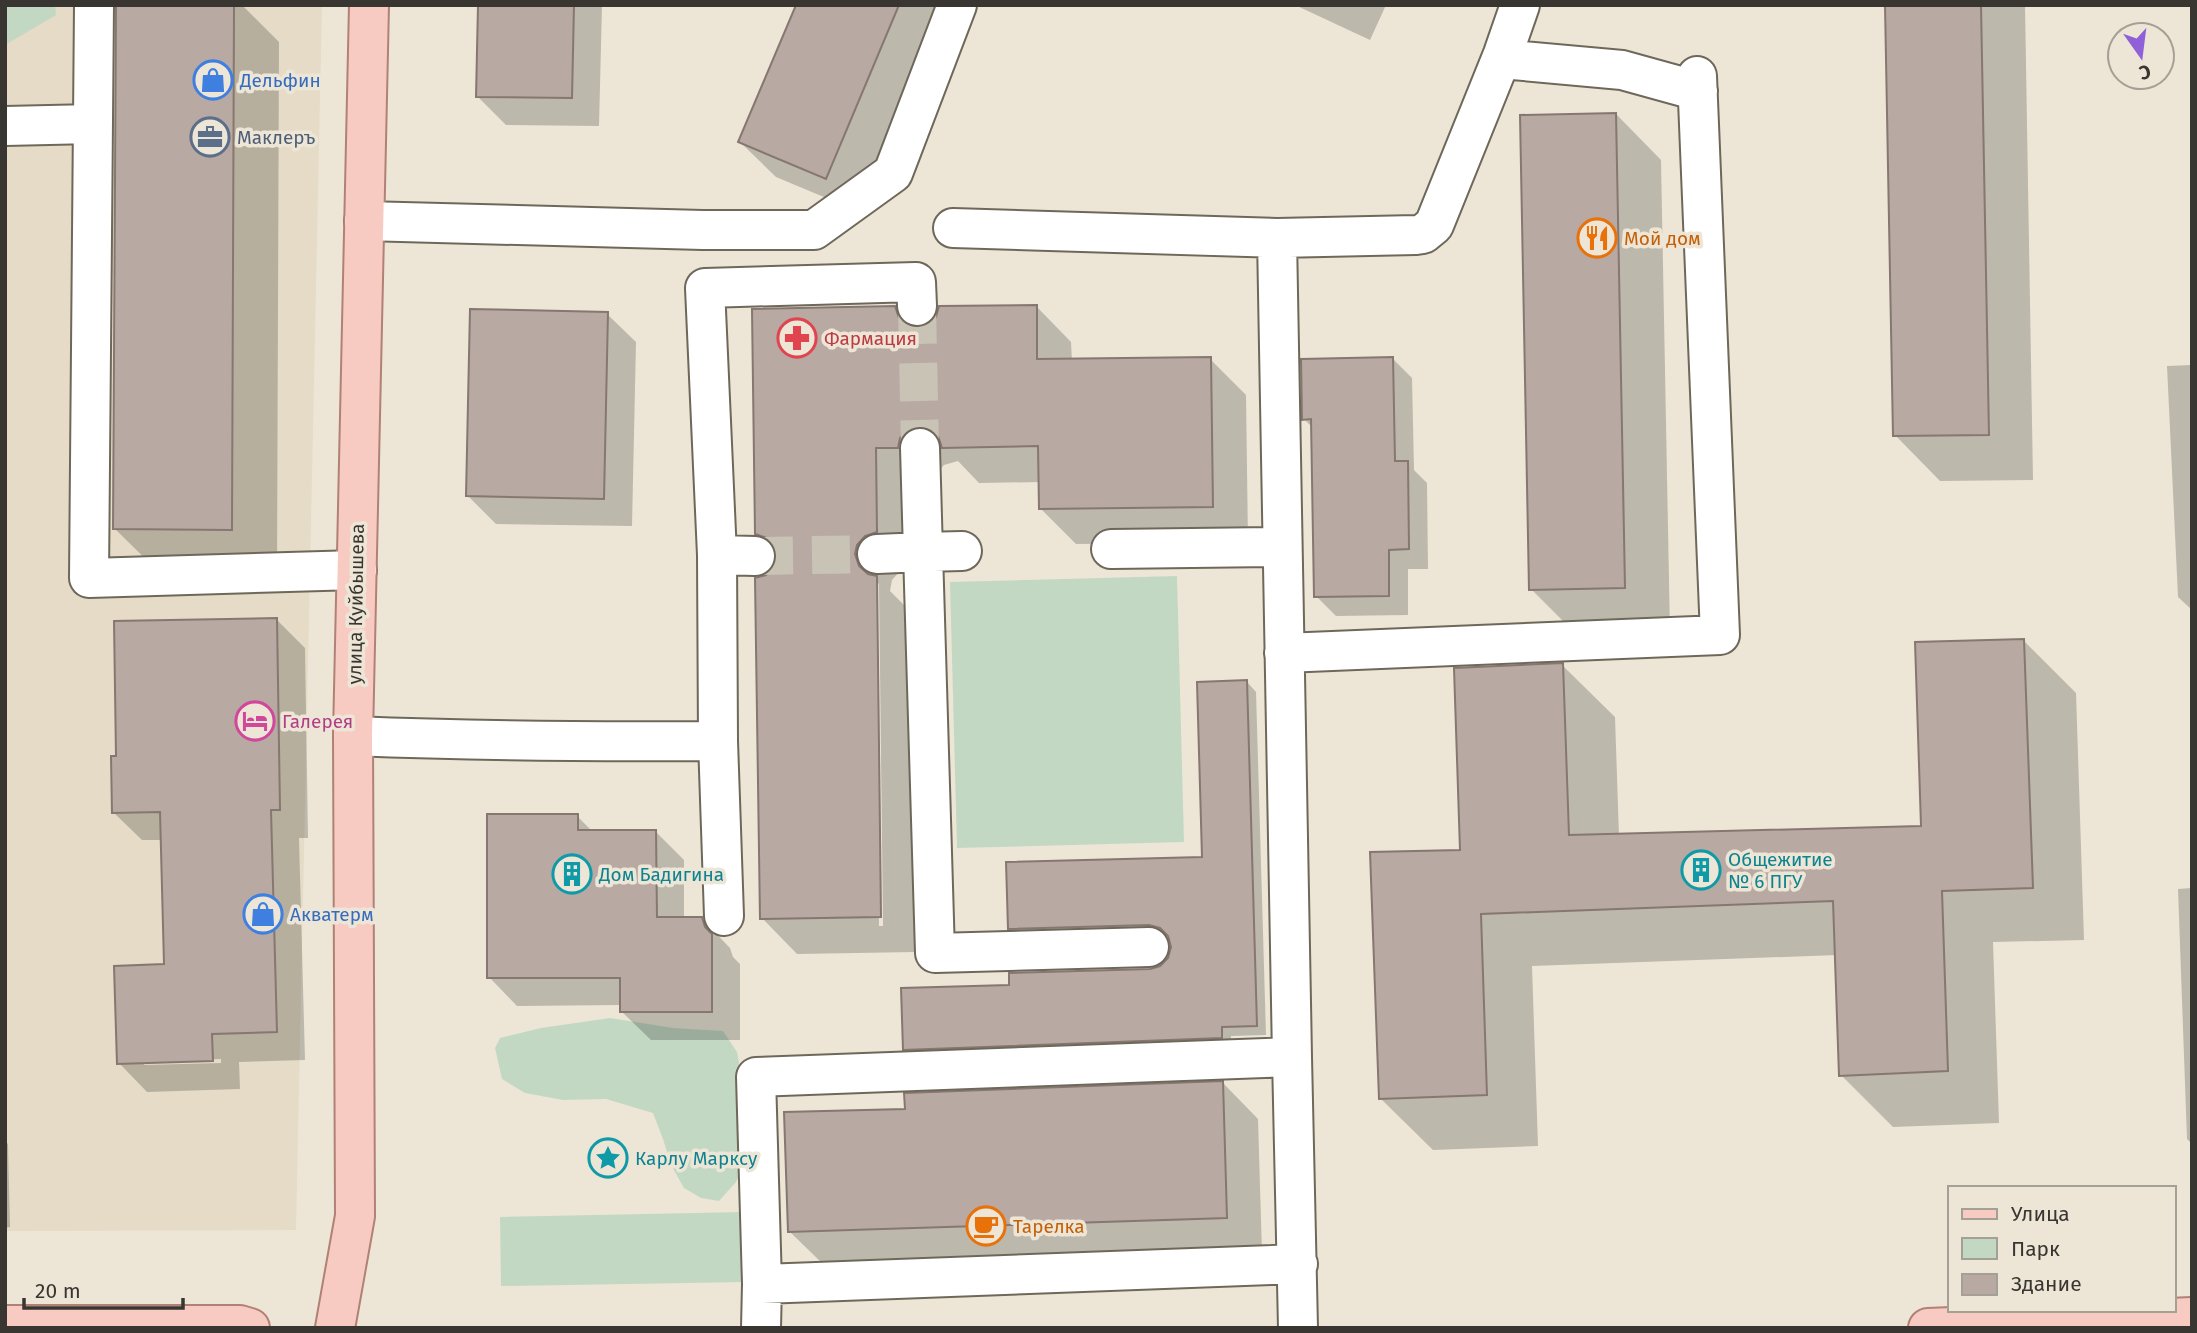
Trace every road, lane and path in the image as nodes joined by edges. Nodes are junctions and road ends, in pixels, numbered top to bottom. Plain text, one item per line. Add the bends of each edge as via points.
1 (94, 5) edge
2 (369, 5) edge
3 (957, 5) edge
4 (1520, 5) edge
5 (1501, 59) junction
6 (93, 124) junction
7 (5, 126) edge
8 (364, 221) junction
9 (953, 228) dead end
10 (703, 230) junction
11 (1277, 237) junction
12 (705, 288) junction
13 (916, 306) tunnel mouth
14 (920, 448) tunnel mouth
15 (1282, 547) junction
16 (1111, 549) dead end
17 (962, 551) dead end
18 (923, 552) junction
19 (877, 554) tunnel mouth
20 (717, 555) junction
21 (755, 556) tunnel mouth
22 (357, 570) junction
23 (1284, 653) junction
24 (353, 736) junction
25 (718, 741) junction
26 (724, 916) dead end
27 (1149, 947) dead end
28 (1292, 1057) junction
29 (1298, 1264) junction
30 (762, 1284) junction
31 (2192, 1317) edge
32 (5, 1325) edge
33 (250, 1328) edge
34 (335, 1328) edge
35 (761, 1328) edge
36 (1298, 1328) edge
37 (1927, 1328) edge

1 - 6 lane
2 - 8 main road, улица Куйбышева
3 - 10 lane via 893,173 814,230
4 - 5 lane
5 - 11 lane via 1429,231
5 - 23 lane via 1622,70 1698,84 1720,635
6 - 7 lane
6 - 22 lane via 89,579
8 - 10 lane
8 - 22 main road, улица Куйбышева
9 - 11 lane
10 - 12 lane
11 - 15 lane
12 - 13 lane via 916,282
12 - 20 lane
14 - 18 lane
15 - 16 lane
15 - 23 lane
17 - 18 lane
18 - 19 lane
18 - 27 lane via 935,953
20 - 21 lane
20 - 25 lane
22 - 24 main road, улица Куйбышева
23 - 28 lane
24 - 25 lane
24 - 34 main road, улица Куйбышева via 355,1216
25 - 26 lane
28 - 29 lane
28 - 30 lane via 756,1076
29 - 30 lane
29 - 36 lane
30 - 35 lane
31 - 37 main road
32 - 33 main road

